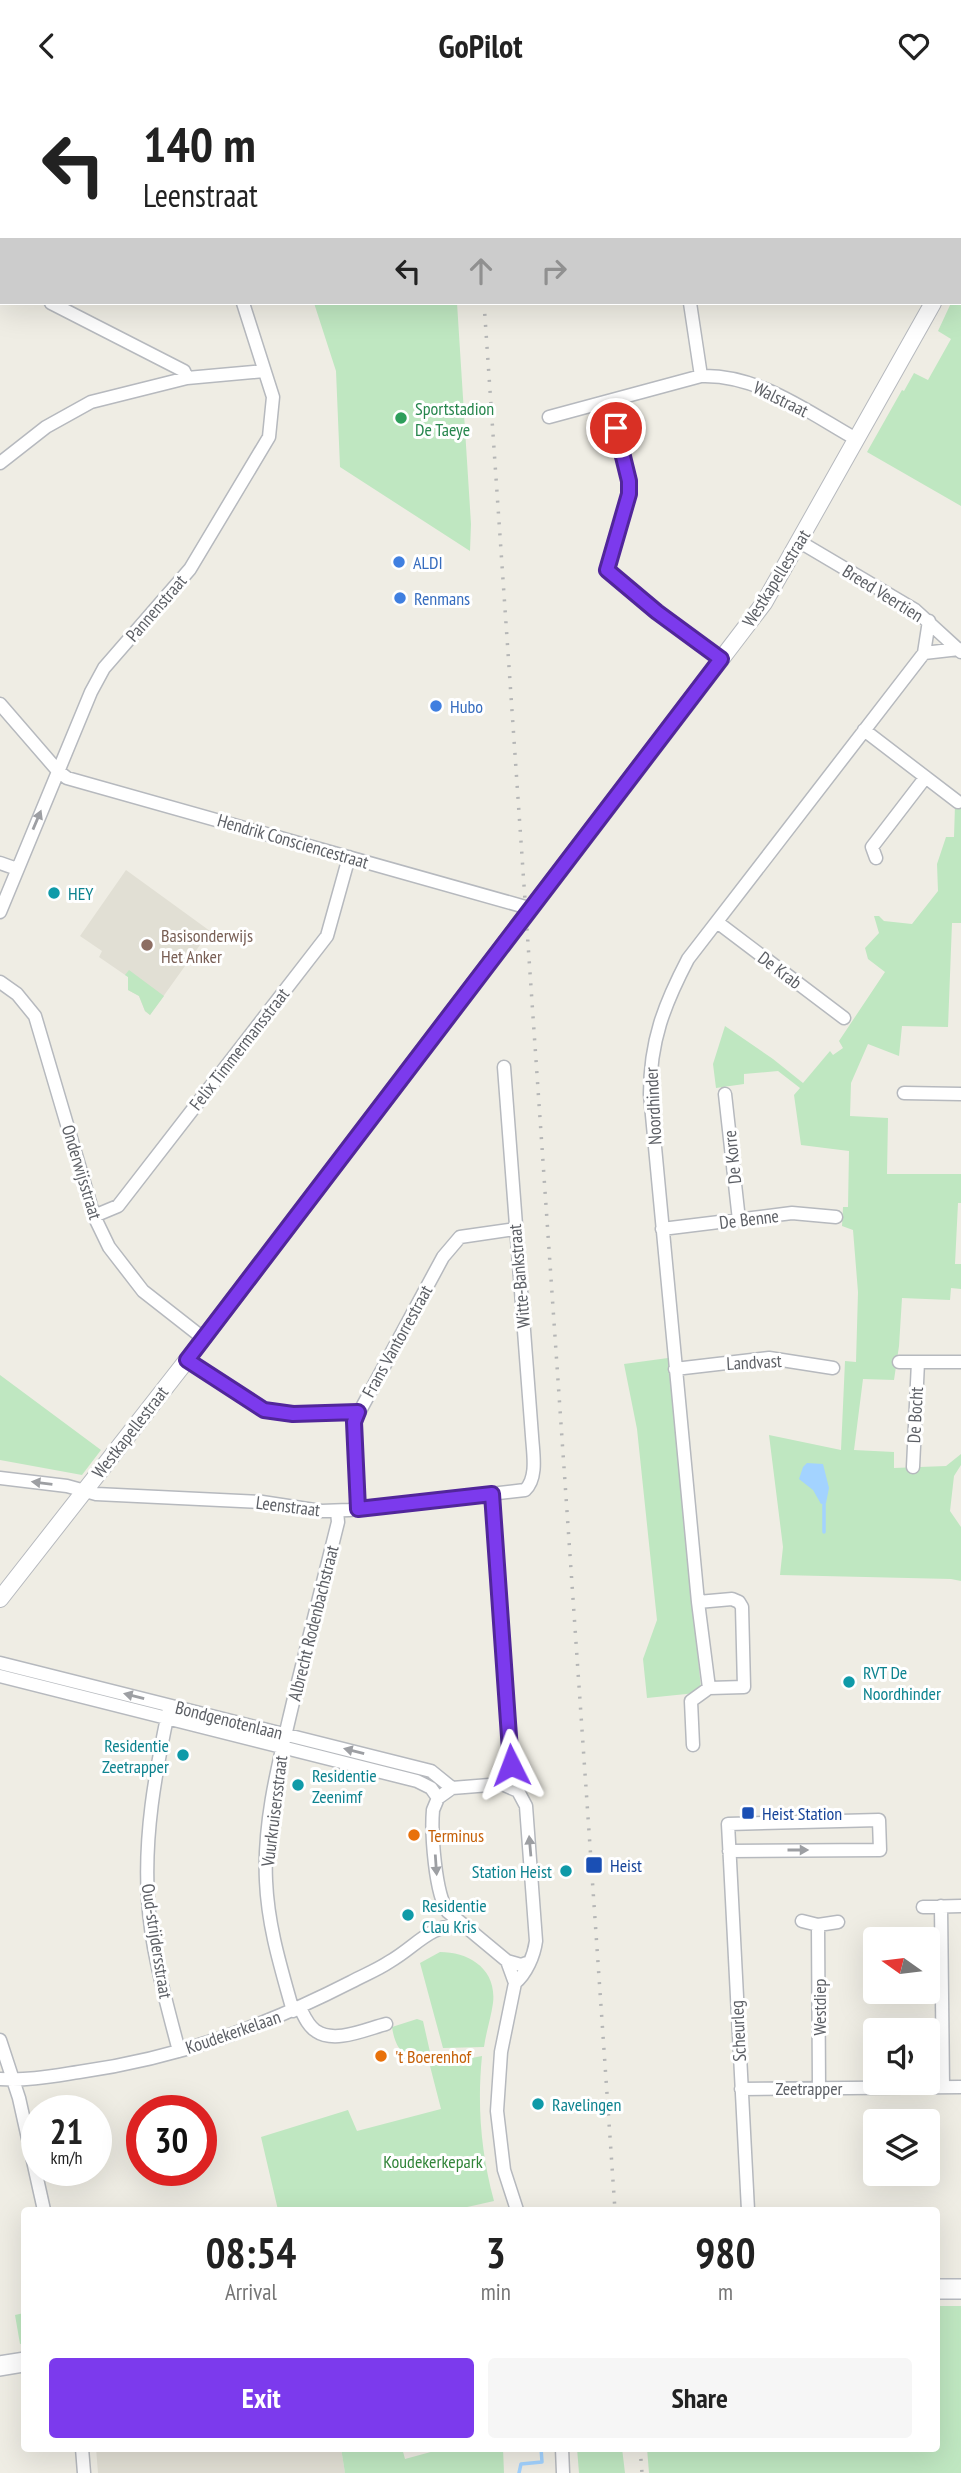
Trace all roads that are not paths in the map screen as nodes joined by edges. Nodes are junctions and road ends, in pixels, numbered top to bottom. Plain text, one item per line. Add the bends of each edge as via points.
1 (55, 305) edge
2 (244, 305) edge
3 (690, 305) edge
4 (930, 305) edge
5 (264, 371) junction
6 (701, 376) junction
7 (187, 378) junction
8 (610, 402) junction
9 (549, 417) dead end
10 (856, 439) junction
11 (2, 457) edge
12 (800, 542) junction
13 (929, 621) junction
14 (960, 650) edge
15 (923, 653) junction
16 (721, 659) junction
17 (0, 704) edge
18 (864, 730) junction
19 (58, 772) junction
20 (925, 778) junction
21 (958, 802) dead end
22 (349, 857) junction
23 (876, 858) dead end
24 (0, 863) edge
25 (17, 869) junction
26 (529, 908) junction
27 (0, 912) edge
28 (717, 922) junction
29 (0, 982) edge
30 (844, 1018) dead end
31 (504, 1067) dead end
32 (904, 1093) dead end
33 (724, 1094) dead end
34 (961, 1094) edge
35 (94, 1216) junction
36 (836, 1217) dead end
37 (739, 1220) junction
38 (515, 1229) junction
39 (662, 1229) junction
40 (204, 1338) junction
41 (187, 1360) junction
42 (899, 1362) dead end
43 (918, 1362) junction
44 (961, 1362) edge
45 (833, 1368) dead end
46 (674, 1369) junction
47 (358, 1412) junction
48 (913, 1467) dead end
49 (0, 1478) edge
50 (532, 1484) joint
51 (82, 1492) junction
52 (492, 1494) junction
53 (358, 1509) junction
54 (337, 1511) junction
55 (0, 1599) edge
56 (698, 1602) junction
57 (0, 1663) edge
58 (0, 1677) edge
59 (709, 1688) junction
60 (169, 1705) junction
61 (167, 1719) junction
62 (284, 1741) junction
63 (693, 1745) dead end
64 (506, 1785) junction
65 (452, 1788) junction
66 (438, 1798) junction
67 (729, 1851) junction
68 (441, 1902) junction
69 (942, 1906) junction
70 (961, 1906) edge
71 (923, 1907) dead end
72 (802, 1921) dead end
73 (838, 1922) dead end
74 (463, 1924) junction
75 (818, 1925) junction
76 (433, 1929) junction
77 (507, 1961) junction
78 (529, 1962) junction
79 (515, 1983) junction
80 (297, 2010) junction
81 (386, 2024) dead end
82 (0, 2040) edge
83 (179, 2051) junction
84 (6, 2079) edge
85 (943, 2087) junction
86 (961, 2087) edge
87 (819, 2088) junction
88 (741, 2089) junction
89 (43, 2207) edge
90 (516, 2207) edge
91 (748, 2207) edge
92 (940, 2289) edge
93 (961, 2289) edge
94 (21, 2362) edge
95 (0, 2366) edge
96 (82, 2452) edge
97 (562, 2452) edge
98 (84, 2473) edge
99 (563, 2473) edge

1 - 7 street via 184,371
2 - 5 street, Pannenstraat
3 - 6 street
4 - 10 street, Westkapellestraat
5 - 7 street
5 - 19 street, Pannenstraat via 273,397 269,437 190,569 104,667
6 - 8 street, Walstraat
6 - 10 street, Walstraat via 720,375 758,386
7 - 11 street via 91,403
8 - 9 street, Walstraat
8 - 16 street via 629,481 627,504 607,570
10 - 12 street, Westkapellestraat
12 - 13 street, Breed Veertien
12 - 16 street, Westkapellestraat via 764,603
13 - 14 street, Breed Veertien
13 - 15 street, Noordhinder
14 - 15 street
15 - 18 street, Noordhinder
16 - 26 street, Westkapellestraat
17 - 19 street
18 - 20 street
18 - 28 street, Noordhinder
19 - 22 street, Hendrik Consciencestraat via 77,782
25 -> 19 street, Pannenstraat
20 - 21 street
20 - 23 street via 872,847
22 - 26 street, Hendrik Consciencestraat
22 - 35 street, Felix Timmermansstraat via 327,936 118,1206
24 - 25 street
25 - 27 street, Pannenstraat
26 - 40 street, Westkapellestraat
28 - 30 street, De Krab
28 - 39 street, Noordhinder via 688,959 662,1011 653,1045 650,1094
29 - 35 street, Onderwijsstraat via 35,1016
31 - 38 street, Witte-Bankstraat
32 - 34 street
33 - 37 street, De Korre
35 - 40 street, Onderwijsstraat via 109,1247 143,1291
36 - 37 street, De Benne via 806,1213
37 - 39 street, De Benne
38 - 47 street, Frans Vantorrestraat via 469,1234 451,1245
38 - 50 street, Witte-Bankstraat
39 - 46 street, Noordhinder
40 - 41 street, Westkapellestraat
41 - 47 street via 264,1410
41 - 51 street, Westkapellestraat
42 - 43 street, De Bocht
43 - 44 street, De Bocht
43 - 48 street, De Bocht
45 - 46 street, Landvast via 769,1359
46 - 56 street, Noordhinder
47 - 53 street, Frans Vantorrestraat via 354,1422
51 -> 49 street, Leenstraat
50 - 52 street, Leenstraat via 526,1490
51 - 54 street, Leenstraat
51 - 55 street, Westkapellestraat
52 - 53 street, Leenstraat
52 - 64 street via 511,1750
53 - 54 street, Leenstraat
54 - 62 street, Albrecht Rodenbachstraat
56 - 59 street, Noordhinder
56 - 59 street via 732,1599 742,1607 744,1687
60 -> 57 street, Bondgenotenlaan
58 - 61 street, Bondgenotenlaan
59 - 63 street via 691,1702
60 - 61 street, Oud-strijdersstraat
60 - 62 street, Bondgenotenlaan
61 - 62 street, Bondgenotenlaan
61 - 83 street, Oud-strijdersstraat via 153,1786 147,1877 156,1952
65 -> 62 street, Bondgenotenlaan via 431,1771
62 - 66 street, Bondgenotenlaan via 417,1781
62 - 80 street, Vuurkruisersstraat via 273,1791 266,1883 275,1947
64 - 65 street
78 -> 64 street via 536,1941 526,1806 522,1794
65 - 66 street
66 -> 68 street via 433,1818
67 -> 67 street, Scheurleg via 880,1850 880,1820 728,1824
67 - 88 street, Scheurleg
68 - 74 street
68 - 76 street
69 - 70 street
69 - 71 street
69 - 85 street
72 - 75 street
73 - 75 street
74 - 76 street, Koudekerkelaan
74 - 77 street
75 - 87 street, Westdiep
76 - 80 street, Koudekerkelaan via 390,1962
77 - 78 street
77 - 79 street
78 - 79 street
79 - 90 street via 501,2052 497,2111 504,2171
80 - 81 street via 314,2030 325,2034 345,2035
80 - 83 street, Koudekerkelaan
82 - 84 street
83 - 84 street, Koudekerkelaan via 106,2068
84 - 89 street
85 - 86 street, Zeetrapper
85 - 87 street, Zeetrapper
87 - 88 street, Zeetrapper
88 - 91 street, Scheurleg
92 - 93 main road
94 - 95 main road
96 - 98 street
97 - 99 street

